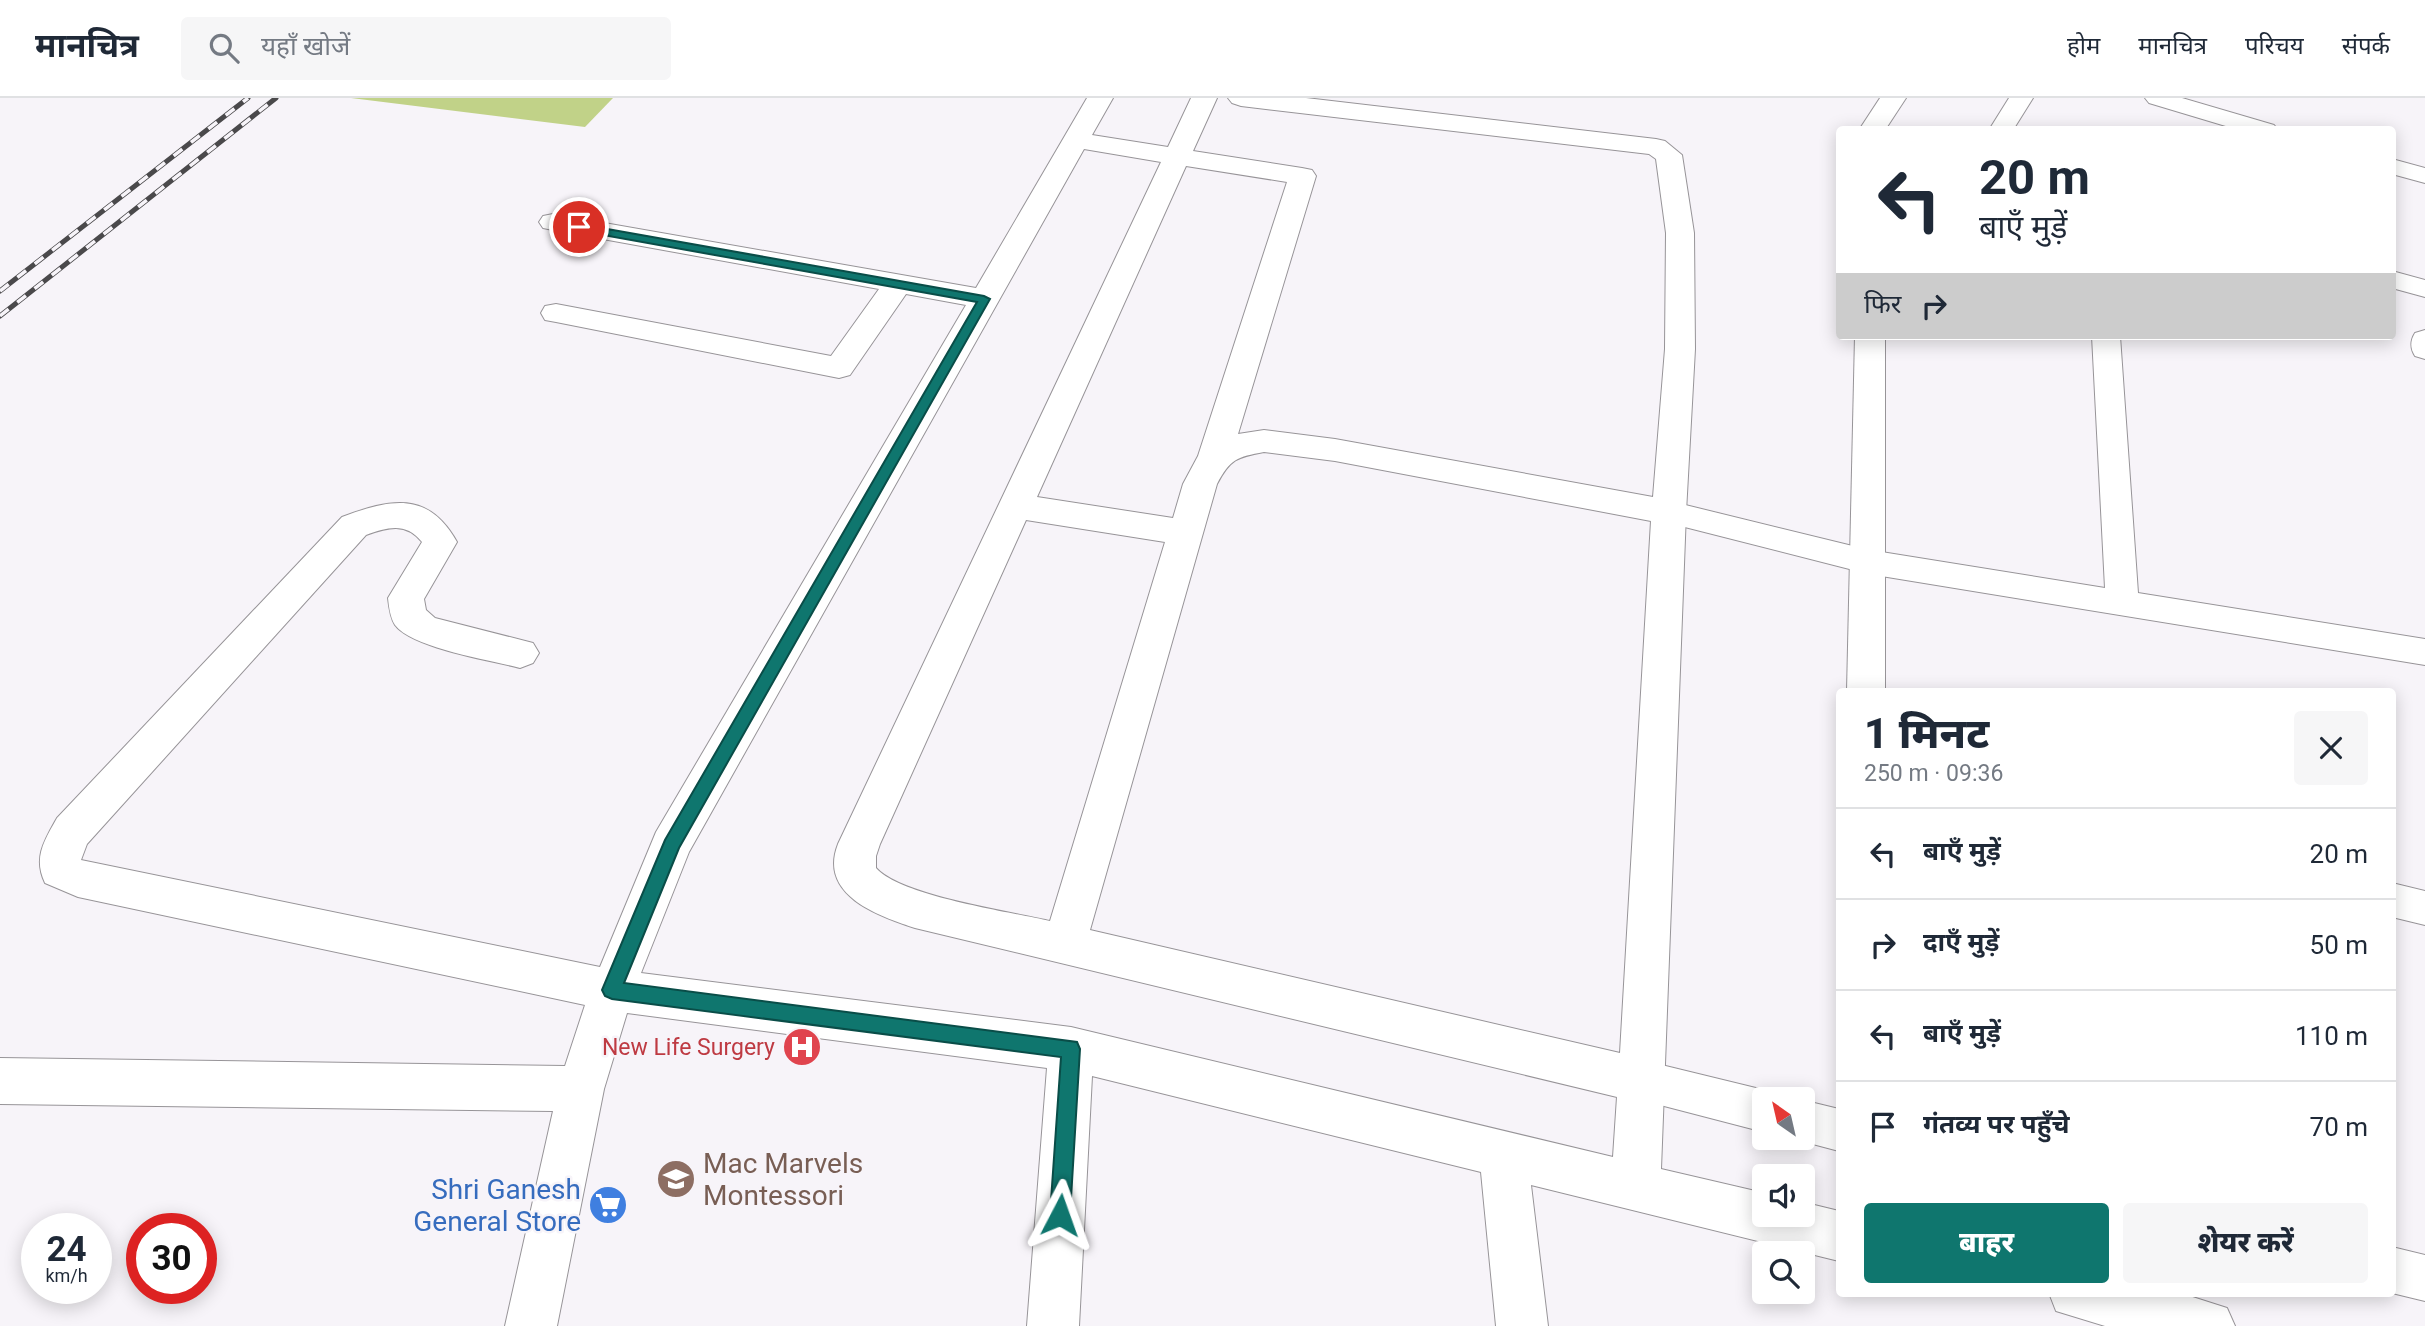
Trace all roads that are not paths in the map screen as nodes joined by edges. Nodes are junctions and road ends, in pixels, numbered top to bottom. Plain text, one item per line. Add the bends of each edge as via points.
1 (1100, 98) edge
2 (1204, 98) edge
3 (1241, 98) edge
4 (1893, 98) edge
5 (2021, 98) edge
6 (2157, 98) edge
7 (1875, 126) edge
8 (2004, 126) edge
9 (2252, 126) edge
10 (1076, 140) junction
11 (1177, 156) junction
12 (2396, 167) edge
13 (2425, 176) edge
14 (553, 222) dead end
15 (2396, 280) edge
16 (898, 284) junction
17 (2425, 289) edge
18 (984, 299) junction
19 (556, 313) dead end
20 (2425, 338) edge
21 (1870, 340) edge
22 (2106, 340) edge
23 (2425, 350) edge
24 (1215, 456) junction
25 (1015, 506) junction
26 (1669, 512) junction
27 (1185, 533) junction
28 (1868, 562) junction
29 (2122, 602) junction
30 (2425, 652) edge
31 (520, 653) dead end
32 (1866, 688) edge
33 (2396, 901) edge
34 (2425, 908) edge
35 (1065, 943) junction
36 (612, 990) junction
37 (1070, 1049) junction
38 (1641, 1080) junction
39 (0, 1081) edge
40 (581, 1089) junction
41 (1752, 1108) edge
42 (1815, 1124) edge
43 (1836, 1129) edge
44 (1503, 1154) junction
45 (1636, 1186) junction
46 (1836, 1235) edge
47 (2396, 1270) edge
48 (2425, 1278) edge
49 (2090, 1297) edge
50 (531, 1326) edge
51 (1053, 1326) edge
52 (1522, 1326) edge
53 (2209, 1326) edge

1 - 10 street
2 - 11 street
3 - 26 street via 1656,147 1669,155 1679,233 1680,349
4 - 7 street
5 - 8 lane
6 - 9 lane
10 - 11 street
10 - 18 street
11 - 24 street via 1302,176
11 - 25 street
12 - 13 lane
14 - 16 street
15 - 17 lane
16 - 18 street
16 - 19 street via 839,368
18 - 36 street via 671,845
20 - 23 lane
21 - 28 street
22 - 29 lane
24 - 26 street via 1238,445 1276,443 1335,450
24 - 27 street via 1200,484
25 - 27 street
25 - 35 street via 855,856 861,881 880,898
26 - 28 lane
26 - 38 street
27 - 35 street
28 - 29 lane
28 - 32 street
29 - 30 lane
31 - 36 street via 424,629 409,616 406,598 440,542 431,525 413,514 379,516 354,526 72,831 60,852 60,870 78,878
33 - 34 lane
35 - 38 street
36 - 37 street
36 - 40 street
37 - 44 street
37 - 51 street
38 - 41 lane
38 - 45 street
39 - 40 street
40 - 50 street
42 - 43 lane
44 - 45 street
44 - 52 street
45 - 46 street
47 - 48 lane
49 - 53 street

